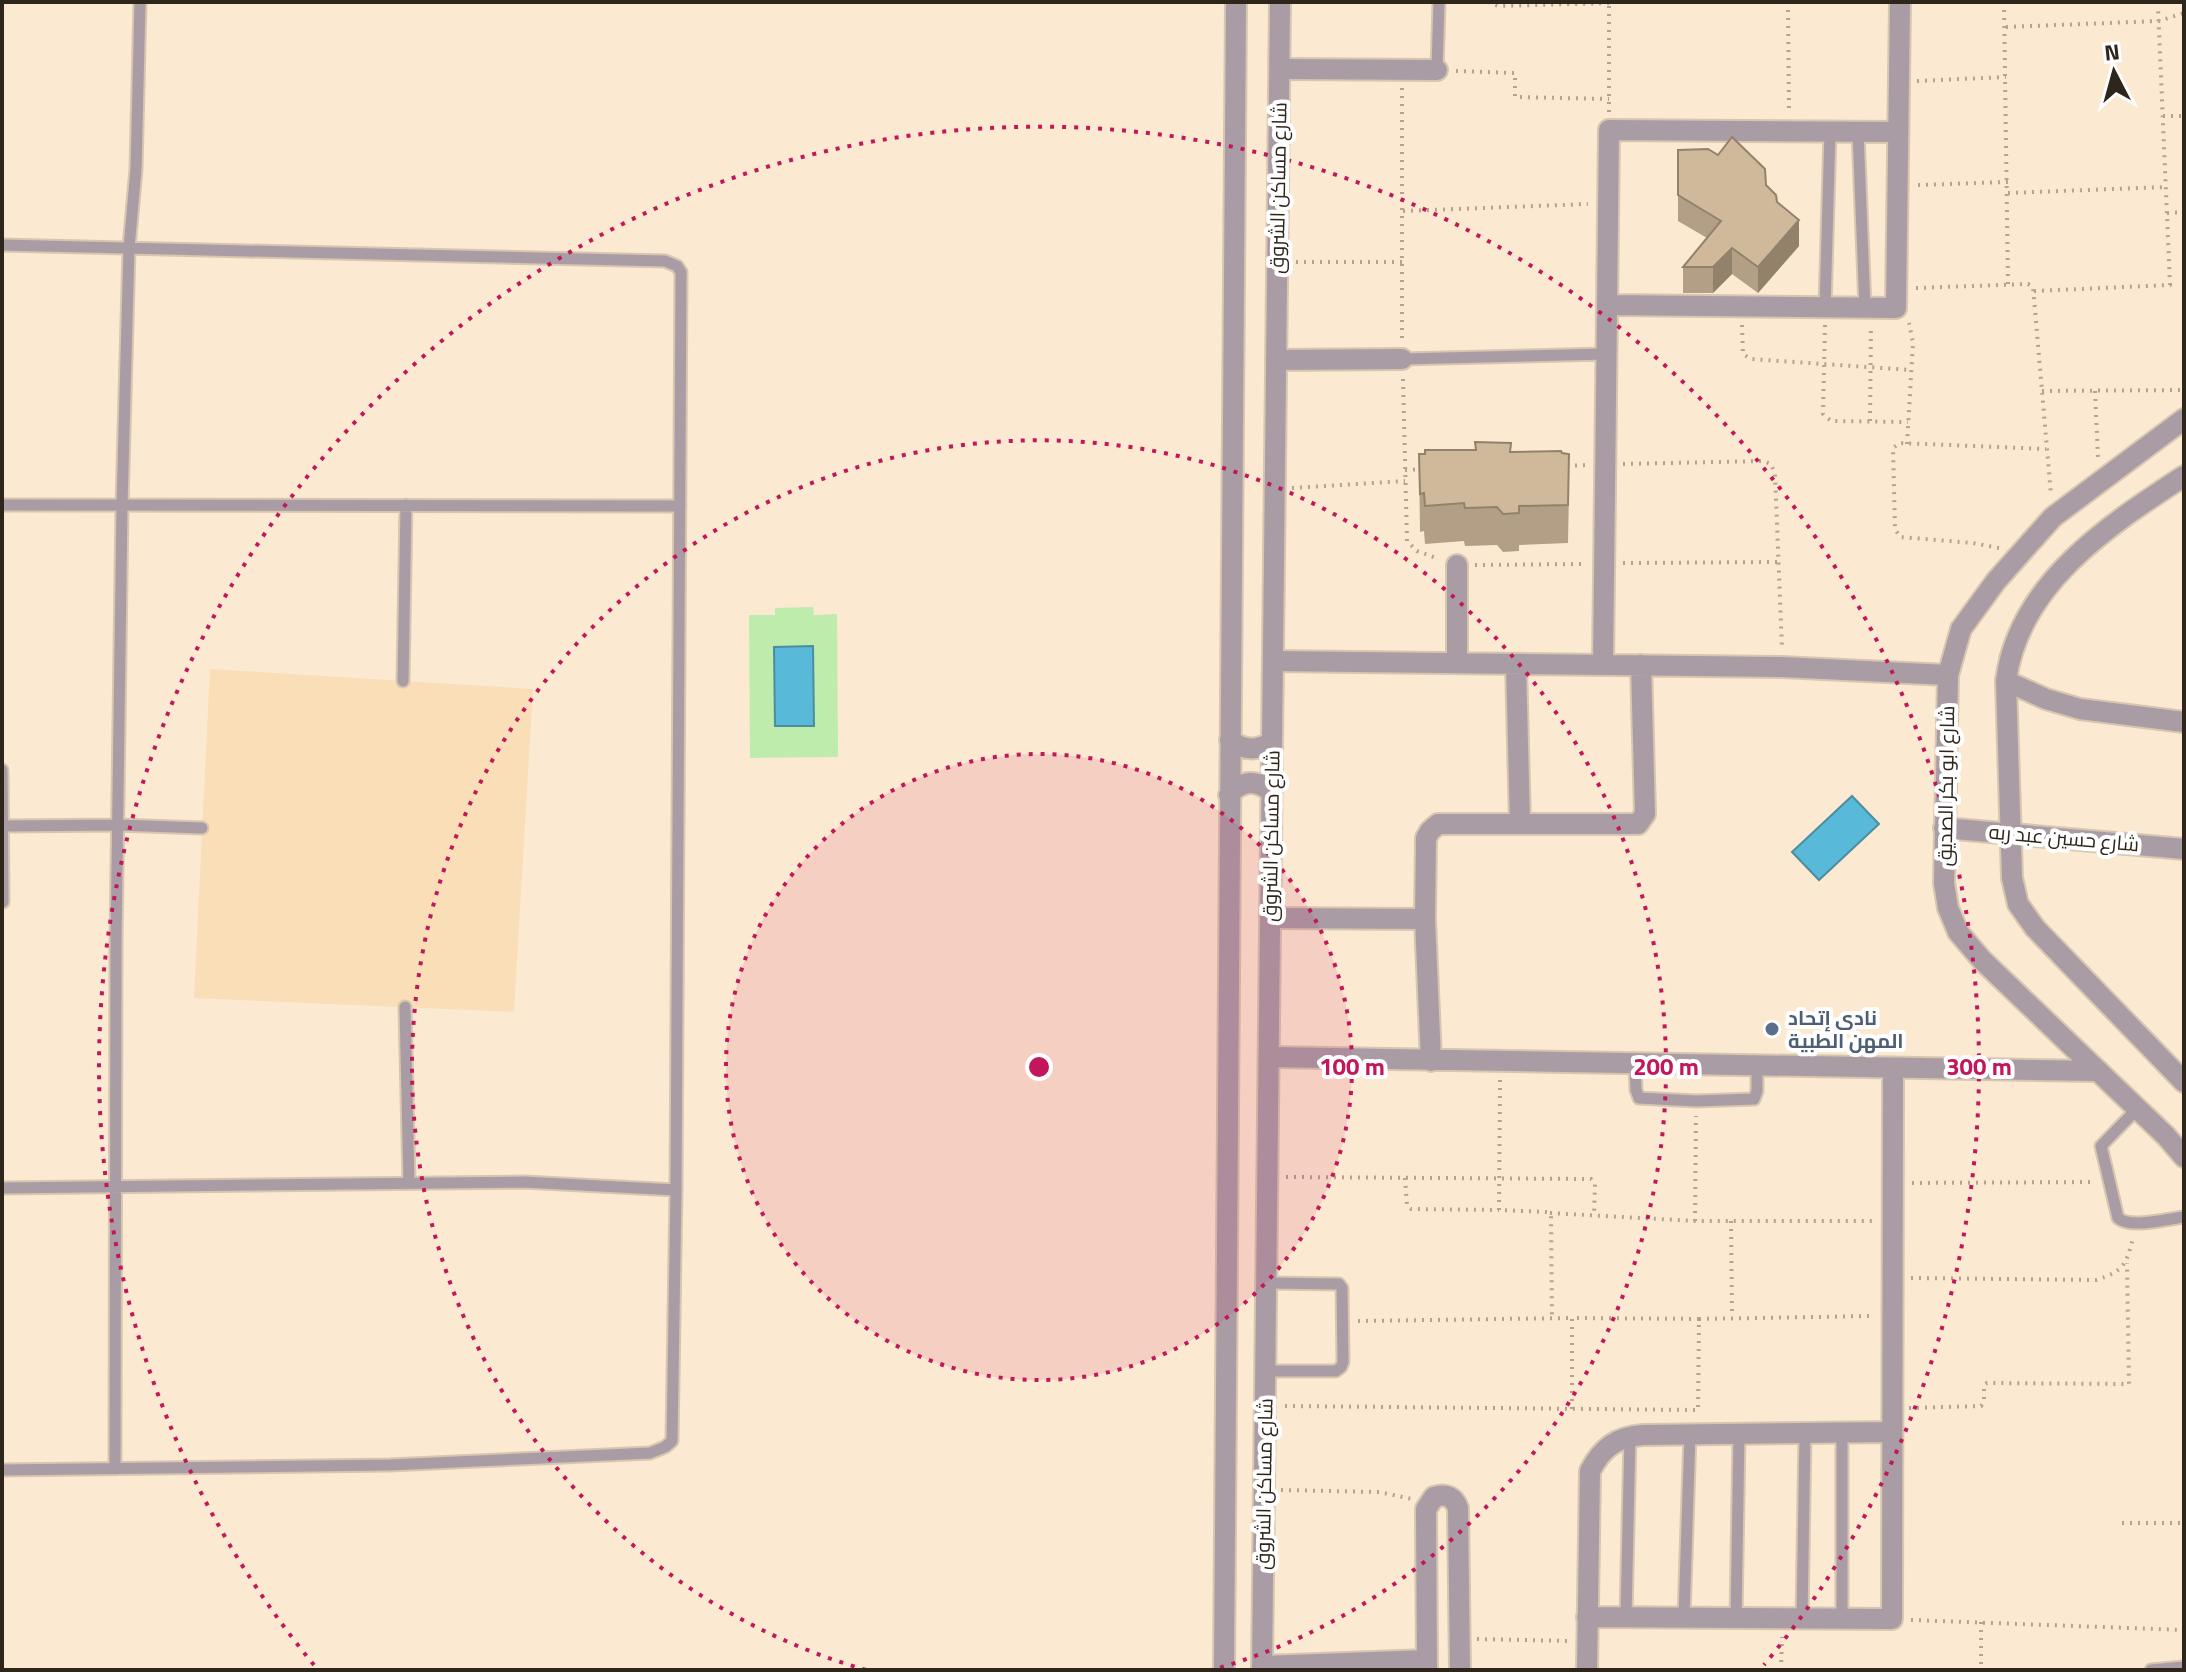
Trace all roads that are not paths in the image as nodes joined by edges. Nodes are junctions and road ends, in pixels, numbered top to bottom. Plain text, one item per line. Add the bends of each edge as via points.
1 (140, 2) edge
2 (1236, 2) edge
3 (1280, 2) edge
4 (1439, 2) edge
5 (1900, 2) edge
6 (1280, 69) junction
7 (1437, 70) joint
8 (1830, 132) junction
9 (1858, 132) junction
10 (1898, 132) junction
11 (2, 245) edge
12 (129, 248) junction
13 (1607, 305) junction
14 (1825, 307) junction
15 (1868, 308) junction
16 (1606, 354) junction
17 (1402, 359) joint
18 (1276, 360) junction
19 (2184, 419) edge
20 (2184, 476) edge
21 (2, 505) edge
22 (122, 505) junction
23 (406, 505) junction
24 (680, 506) junction
25 (1457, 565) road end
26 (1273, 661) junction
27 (1457, 663) junction
28 (1516, 664) junction
29 (1603, 665) junction
30 (1641, 665) junction
31 (1948, 675) junction
32 (403, 681) dead end
33 (2006, 681) junction
34 (2184, 722) edge
35 (1230, 740) junction
36 (1272, 742) junction
37 (2, 770) edge
38 (1271, 792) junction
39 (1229, 795) junction
40 (1520, 824) junction
41 (118, 825) junction
42 (3, 826) edge
43 (202, 828) dead end
44 (1944, 828) junction
45 (2011, 833) junction
46 (2184, 849) edge
47 (3, 902) edge
48 (1270, 918) junction
49 (1425, 919) junction
50 (405, 1007) dead end
51 (1269, 1057) junction
52 (1431, 1061) junction
53 (1635, 1064) junction
54 (1757, 1065) junction
55 (1893, 1068) junction
56 (2098, 1071) junction
57 (2184, 1082) edge
58 (2137, 1109) junction
59 (2183, 1153) edge
60 (409, 1183) junction
61 (116, 1186) junction
62 (2, 1188) edge
63 (676, 1190) junction
64 (2184, 1217) edge
65 (1266, 1283) junction
66 (1265, 1371) junction
67 (1842, 1432) junction
68 (1892, 1432) junction
69 (1805, 1433) junction
70 (1693, 1434) junction
71 (1739, 1434) junction
72 (1630, 1436) junction
73 (115, 1469) junction
74 (2, 1470) edge
75 (1587, 1617) junction
76 (1626, 1617) junction
77 (1684, 1617) junction
78 (1736, 1618) junction
79 (1792, 1618) junction
80 (1842, 1619) junction
81 (1427, 1665) edge
82 (2184, 1667) edge
83 (1262, 1668) edge
84 (1224, 1670) edge
85 (1460, 1670) edge
86 (1587, 1670) edge
87 (2151, 1670) edge

1 - 12 lane
2 - 35 street, شارع مساكن الشروق
3 - 6 street, شارع مساكن الشروق
4 - 7 lane
5 - 10 street
6 - 7 street
6 - 18 street, شارع مساكن الشروق
8 - 9 street
8 - 13 street via 1609,130
8 - 14 lane
9 - 10 street
9 - 15 lane
10 - 15 street via 1896,299
11 - 12 lane
12 - 22 lane
12 - 24 lane via 665,261 677,266
13 - 14 street
13 - 16 street
14 - 15 street
16 - 17 lane
16 - 29 street
17 - 18 street
18 - 26 street, شارع مساكن الشروق
19 - 31 street, شارع ابو بكر الصديق via 2053,517 1961,629
20 - 33 street via 2078,553 2056,578 2019,633
21 - 22 lane
22 - 23 lane
22 - 41 lane
23 - 24 lane
23 - 32 lane
24 - 63 lane
25 - 27 street
26 - 27 street
26 - 36 street, شارع مساكن الشروق
27 - 28 street
28 - 29 street
28 - 40 street
29 - 30 street
30 - 31 street
30 - 40 street via 1642,822
31 - 44 street, شارع ابو بكر الصديق
33 - 34 street via 2080,709
33 - 45 street
35 - 36 street via 1250,749
35 - 39 street, شارع مساكن الشروق
36 - 38 street, شارع مساكن الشروق
37 - 42 lane
38 - 39 street via 1249,782
38 - 48 street, شارع مساكن الشروق
39 - 84 street, شارع مساكن الشروق
40 - 49 street via 1447,823 1430,831
41 - 42 lane
41 - 43 lane
41 - 61 lane
42 - 47 lane
44 - 45 street, شارع حسين عبد ربه
44 - 56 street, شارع ابو بكر الصديق via 1944,883 1958,932
45 - 46 street, شارع حسين عبد ربه
45 - 57 street via 2014,891 2025,915
48 - 49 street
48 - 51 street, شارع مساكن الشروق
49 - 52 street
50 - 60 lane
51 - 52 street
51 - 65 street, شارع مساكن الشروق
52 - 53 street
53 - 54 street
53 - 54 lane via 1639,1098 1696,1101 1754,1099
54 - 55 street
55 - 56 street
55 - 68 street
56 - 58 street, شارع ابو بكر الصديق
58 - 59 street, شارع ابو بكر الصديق
58 - 64 lane via 2101,1146 2118,1219
60 - 61 lane
60 - 63 lane via 524,1182
61 - 62 lane
61 - 73 lane
63 - 73 lane via 674,1435 659,1450 390,1465
65 - 66 street, شارع مساكن الشروق
65 - 66 lane via 1338,1283 1343,1362 1338,1369
66 - 83 street, شارع مساكن الشروق
67 - 68 street
67 - 69 street
67 - 80 lane
68 - 80 street via 1892,1619
69 - 71 street
69 - 79 lane
70 - 71 street
70 - 72 street
70 - 77 lane
71 - 78 lane
72 - 75 street via 1612,1442 1590,1471
72 - 76 lane
73 - 74 lane
75 - 76 street
75 - 86 street
76 - 77 street
77 - 78 street
78 - 79 street
79 - 80 street
81 - 83 street
81 - 85 street via 1426,1509 1430,1500 1444,1495 1458,1508
82 - 87 lane

